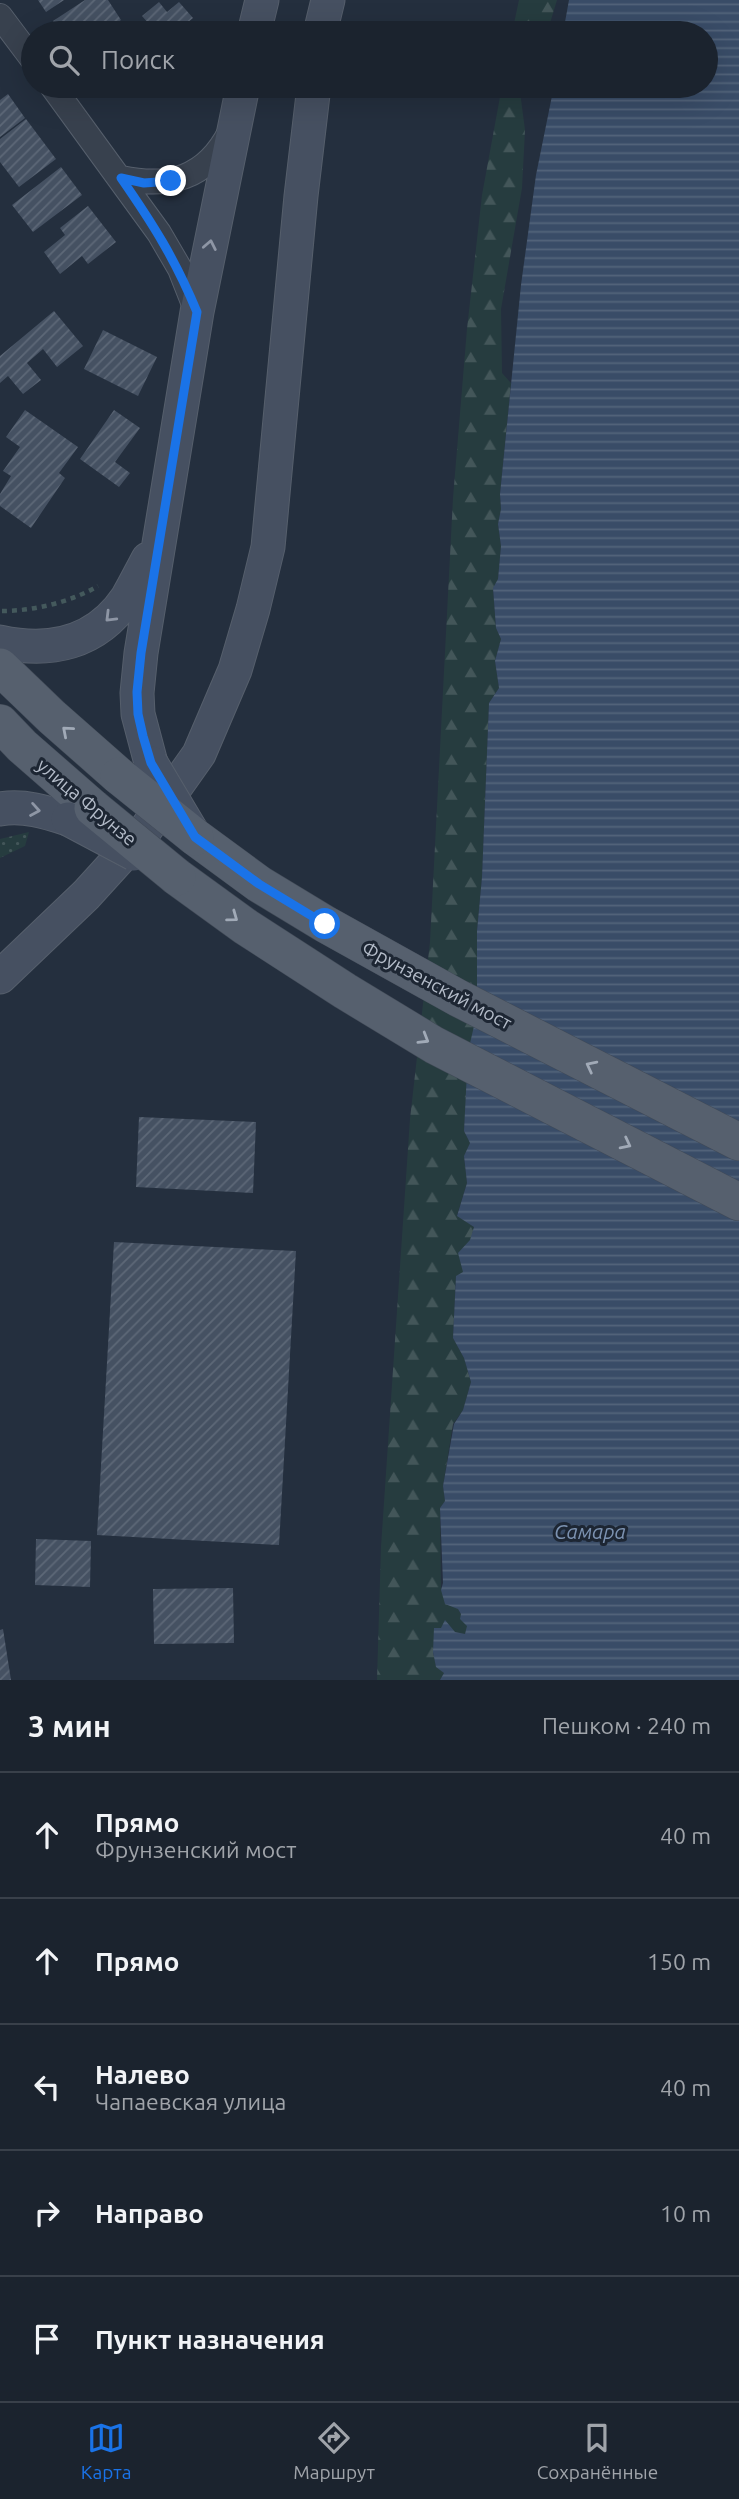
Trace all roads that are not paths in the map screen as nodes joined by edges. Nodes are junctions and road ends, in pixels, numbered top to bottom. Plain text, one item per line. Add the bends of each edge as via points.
1 (262, 0) edge
2 (328, 0) edge
3 (0, 16) edge
4 (257, 21) edge
5 (323, 21) edge
6 (21, 44) edge
7 (61, 98) edge
8 (240, 98) edge
9 (313, 98) edge
10 (234, 122) junction
11 (121, 178) junction
12 (197, 312) junction
13 (159, 538) junction
14 (0, 642) edge
15 (0, 667) edge
16 (0, 723) edge
17 (135, 770) junction
18 (0, 809) edge
19 (81, 813) junction
20 (0, 977) edge
21 (739, 1142) edge
22 (739, 1202) edge

1 - 4 main road
2 - 5 main road
3 - 6 street
7 - 11 street
8 - 10 main road
9 - 20 main road via 268,547 235,670 199,754 146,829 86,895
10 - 11 street via 222,147 191,175 144,183
12 -> 10 main road
11 - 12 street via 180,269
12 - 13 main road
13 -> 14 main road via 127,597 97,629 52,647
13 - 17 main road via 141,653
17 -> 15 main road, Фрунзенский мост via 52,717
16 - 19 main road, улица Фрунзе
21 -> 17 main road, Фрунзенский мост, bridge via 458,998 259,884 195,837
18 -> 19 main road
19 -> 22 main road, улица Фрунзе, bridge via 433,1045

